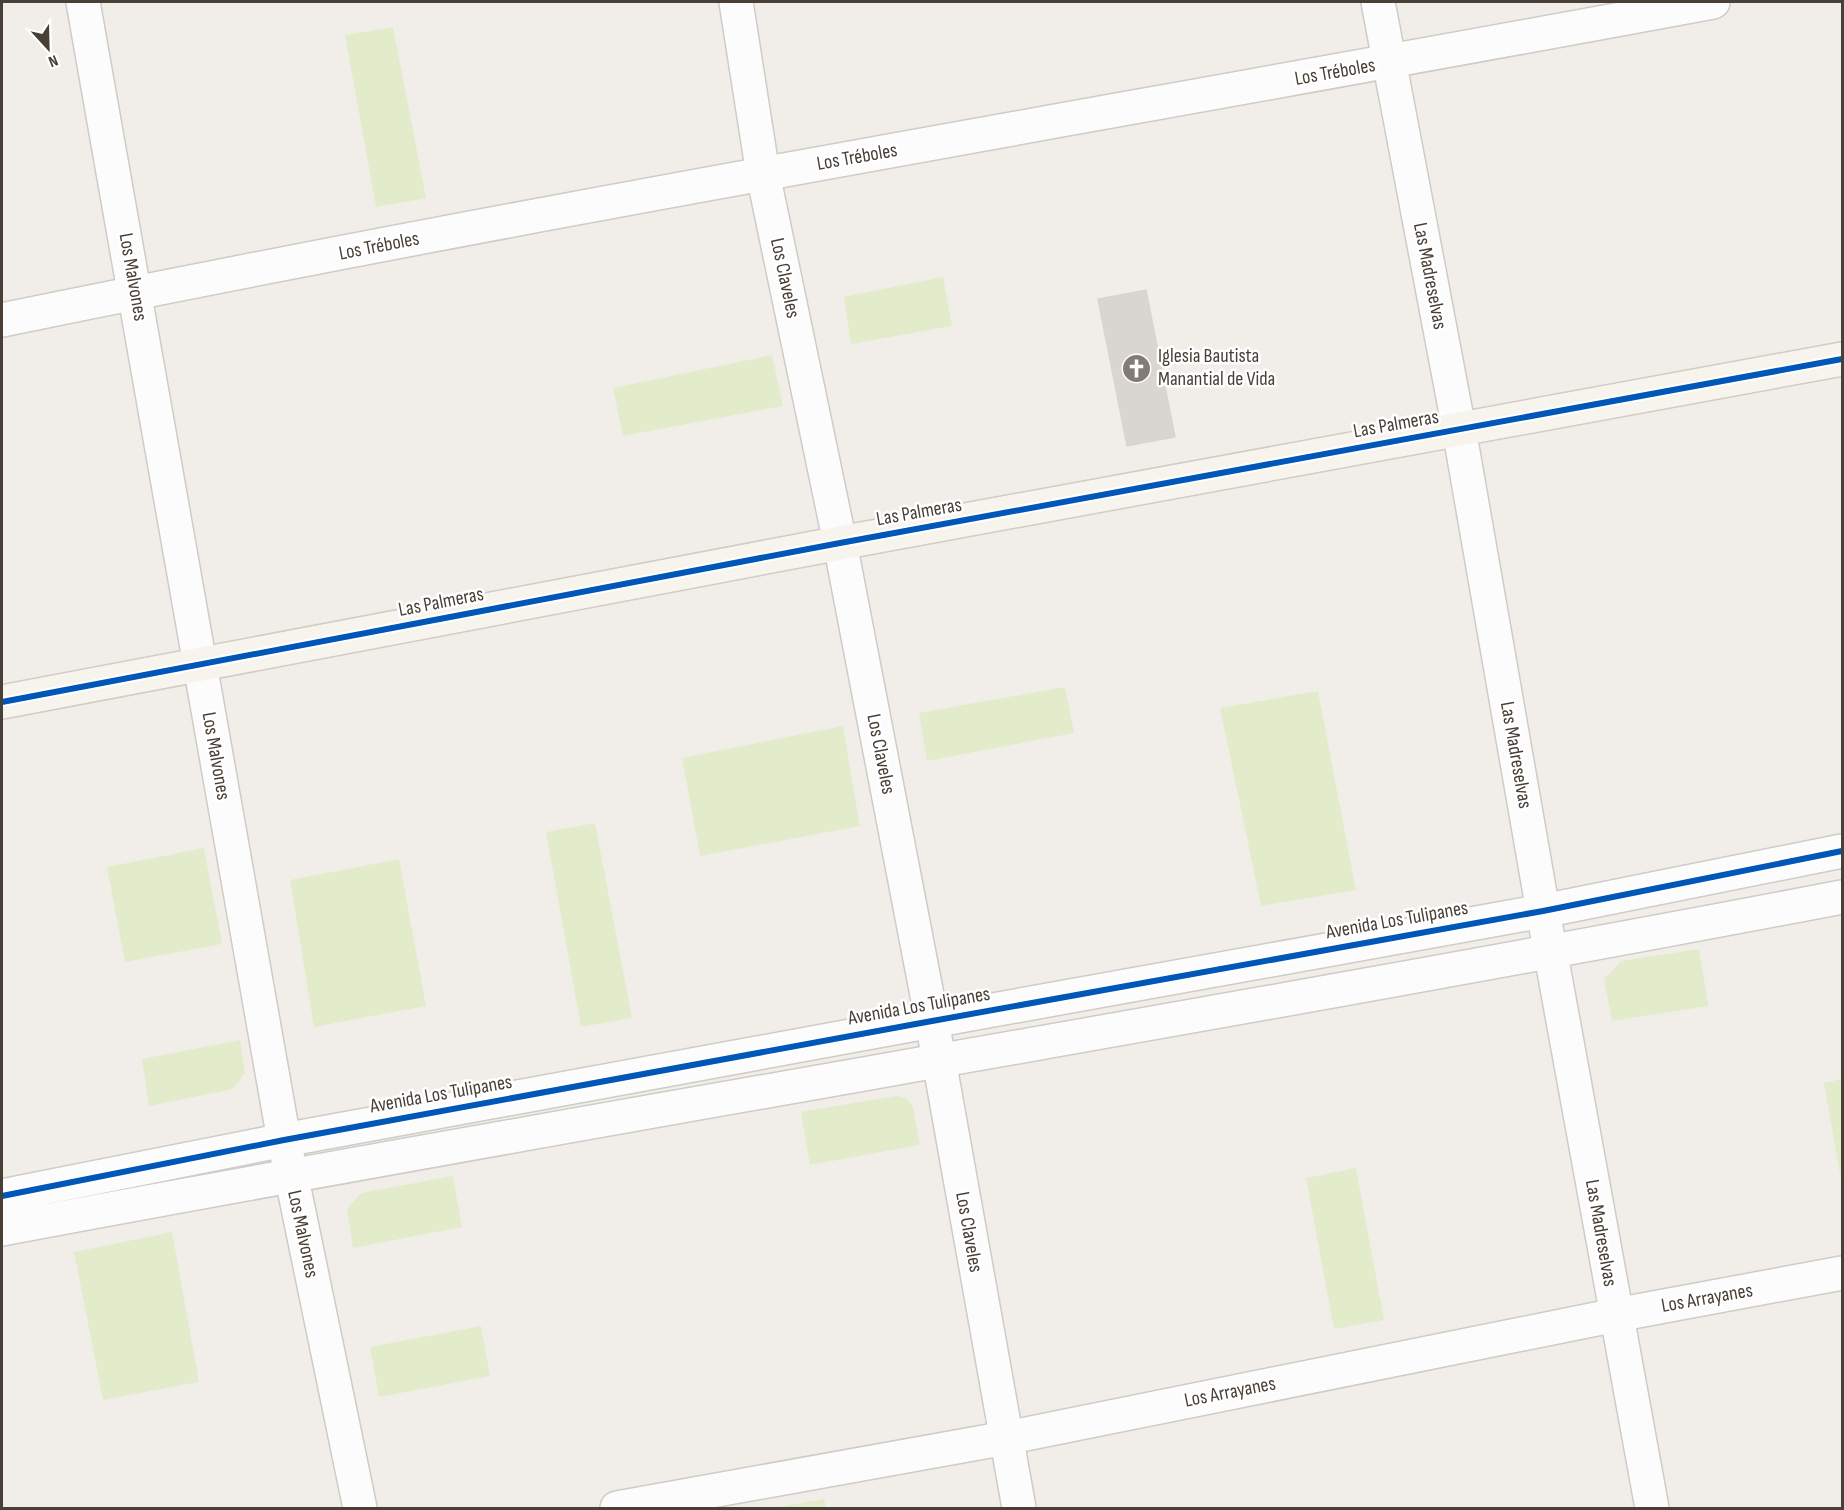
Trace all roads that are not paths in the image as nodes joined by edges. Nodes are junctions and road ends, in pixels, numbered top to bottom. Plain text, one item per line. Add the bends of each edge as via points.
1 (83, 2) edge
2 (736, 2) edge
3 (1378, 2) edge
4 (1713, 2) edge
5 (1390, 62) junction
6 (763, 174) junction
7 (136, 292) junction
8 (2, 320) edge
9 (1842, 359) edge
10 (1459, 429) junction
11 (840, 543) junction
12 (200, 665) junction
13 (2, 702) edge
14 (1842, 851) edge
15 (1842, 897) edge
16 (1543, 911) junction
17 (1550, 953) junction
18 (932, 1020) junction
19 (939, 1062) junction
20 (284, 1140) junction
21 (290, 1175) junction
22 (2, 1196) edge
23 (2, 1229) edge
24 (1842, 1274) edge
25 (1616, 1315) junction
26 (1006, 1437) junction
27 (360, 1509) edge
28 (617, 1509) edge
29 (1019, 1509) edge
30 (1652, 1509) edge

1 - 7 street, Los Malvones
2 - 6 street, Los Claveles
3 - 5 street, Las Madreselvas
4 - 5 street, Los Tréboles
5 - 6 street, Los Tréboles
5 - 10 street, Las Madreselvas
6 - 7 street, Los Tréboles
6 - 11 street, Los Claveles
7 - 8 street, Los Tréboles
7 - 12 street, Los Malvones
9 - 10 street, Las Palmeras
10 - 11 street, Las Palmeras
10 - 16 street, Las Madreselvas
11 - 12 street, Las Palmeras
11 - 18 street, Los Claveles
12 - 13 street, Las Palmeras
12 - 20 street, Los Malvones
14 - 16 street, Avenida Los Tulipanes
15 - 17 street
16 - 17 street, Las Madreselvas
16 - 18 street, Avenida Los Tulipanes
17 - 19 street
17 - 25 street, Las Madreselvas
18 - 19 street, Los Claveles
18 - 20 street, Avenida Los Tulipanes
19 - 21 street
19 - 26 street, Los Claveles
20 - 21 street, Los Malvones
20 - 22 street, Avenida Los Tulipanes
21 - 23 street
21 - 27 street, Los Malvones
24 - 25 street, Los Arrayanes
25 - 26 street, Los Arrayanes
25 - 30 street, Las Madreselvas
26 - 28 street, Los Arrayanes
26 - 29 street, Los Claveles

